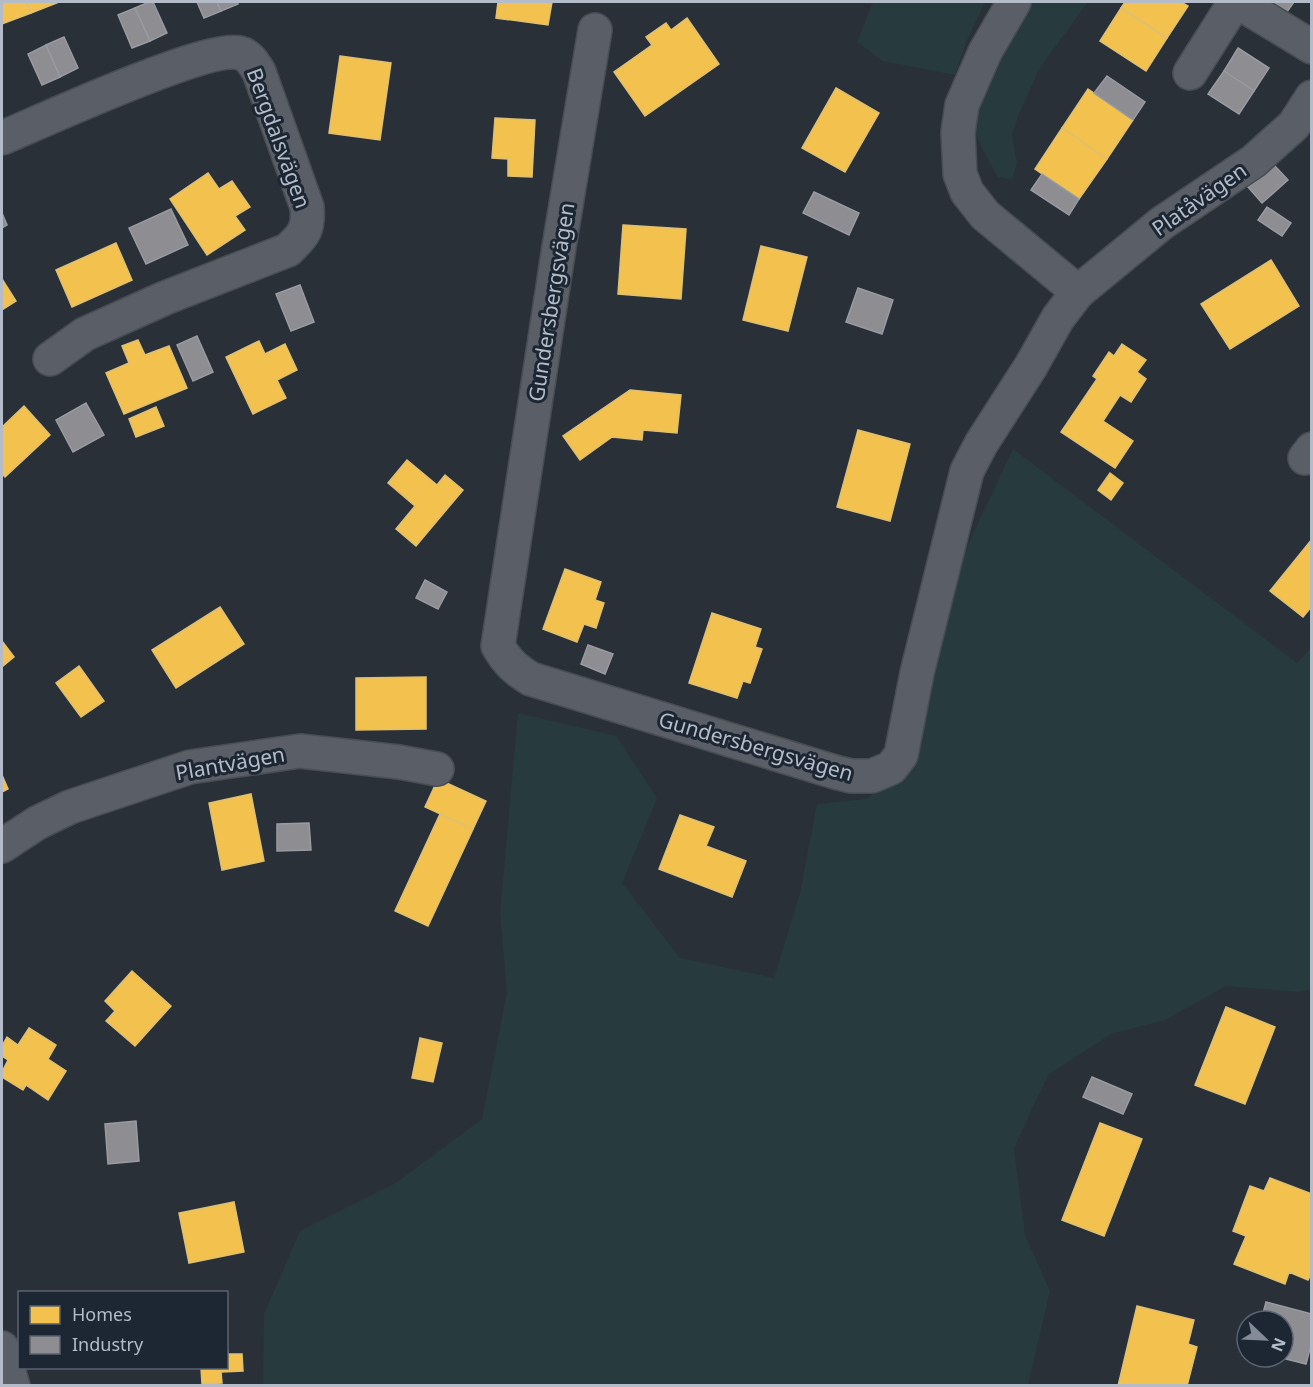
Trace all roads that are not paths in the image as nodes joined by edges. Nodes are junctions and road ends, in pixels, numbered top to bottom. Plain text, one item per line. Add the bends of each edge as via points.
1 (1014, 2) edge
2 (1235, 2) edge
3 (1242, 2) edge
4 (595, 30) dead end
5 (1311, 47) edge
6 (1190, 73) dead end
7 (1311, 97) edge
8 (2, 138) edge
9 (1078, 292) junction
10 (50, 359) dead end
11 (437, 770) dead end
12 (2, 846) edge
13 (2, 1348) edge
14 (13, 1386) edge

1 - 9 street via 985,52 962,105 958,132 960,174 967,192 986,215
2 - 6 street
3 - 5 street
4 - 9 street, Gundersbergsvägen via 498,646 514,669 531,679 851,776 872,776 891,768 901,755 967,471 1058,318
7 - 9 street, Platåvägen via 1294,125 1254,161 1162,224
8 - 10 street, Bergdalsvägen via 178,65 239,52 259,72 308,207 302,237 288,250 85,334
11 - 12 street, Plantvägen via 300,751 190,767 70,807
13 - 14 street

